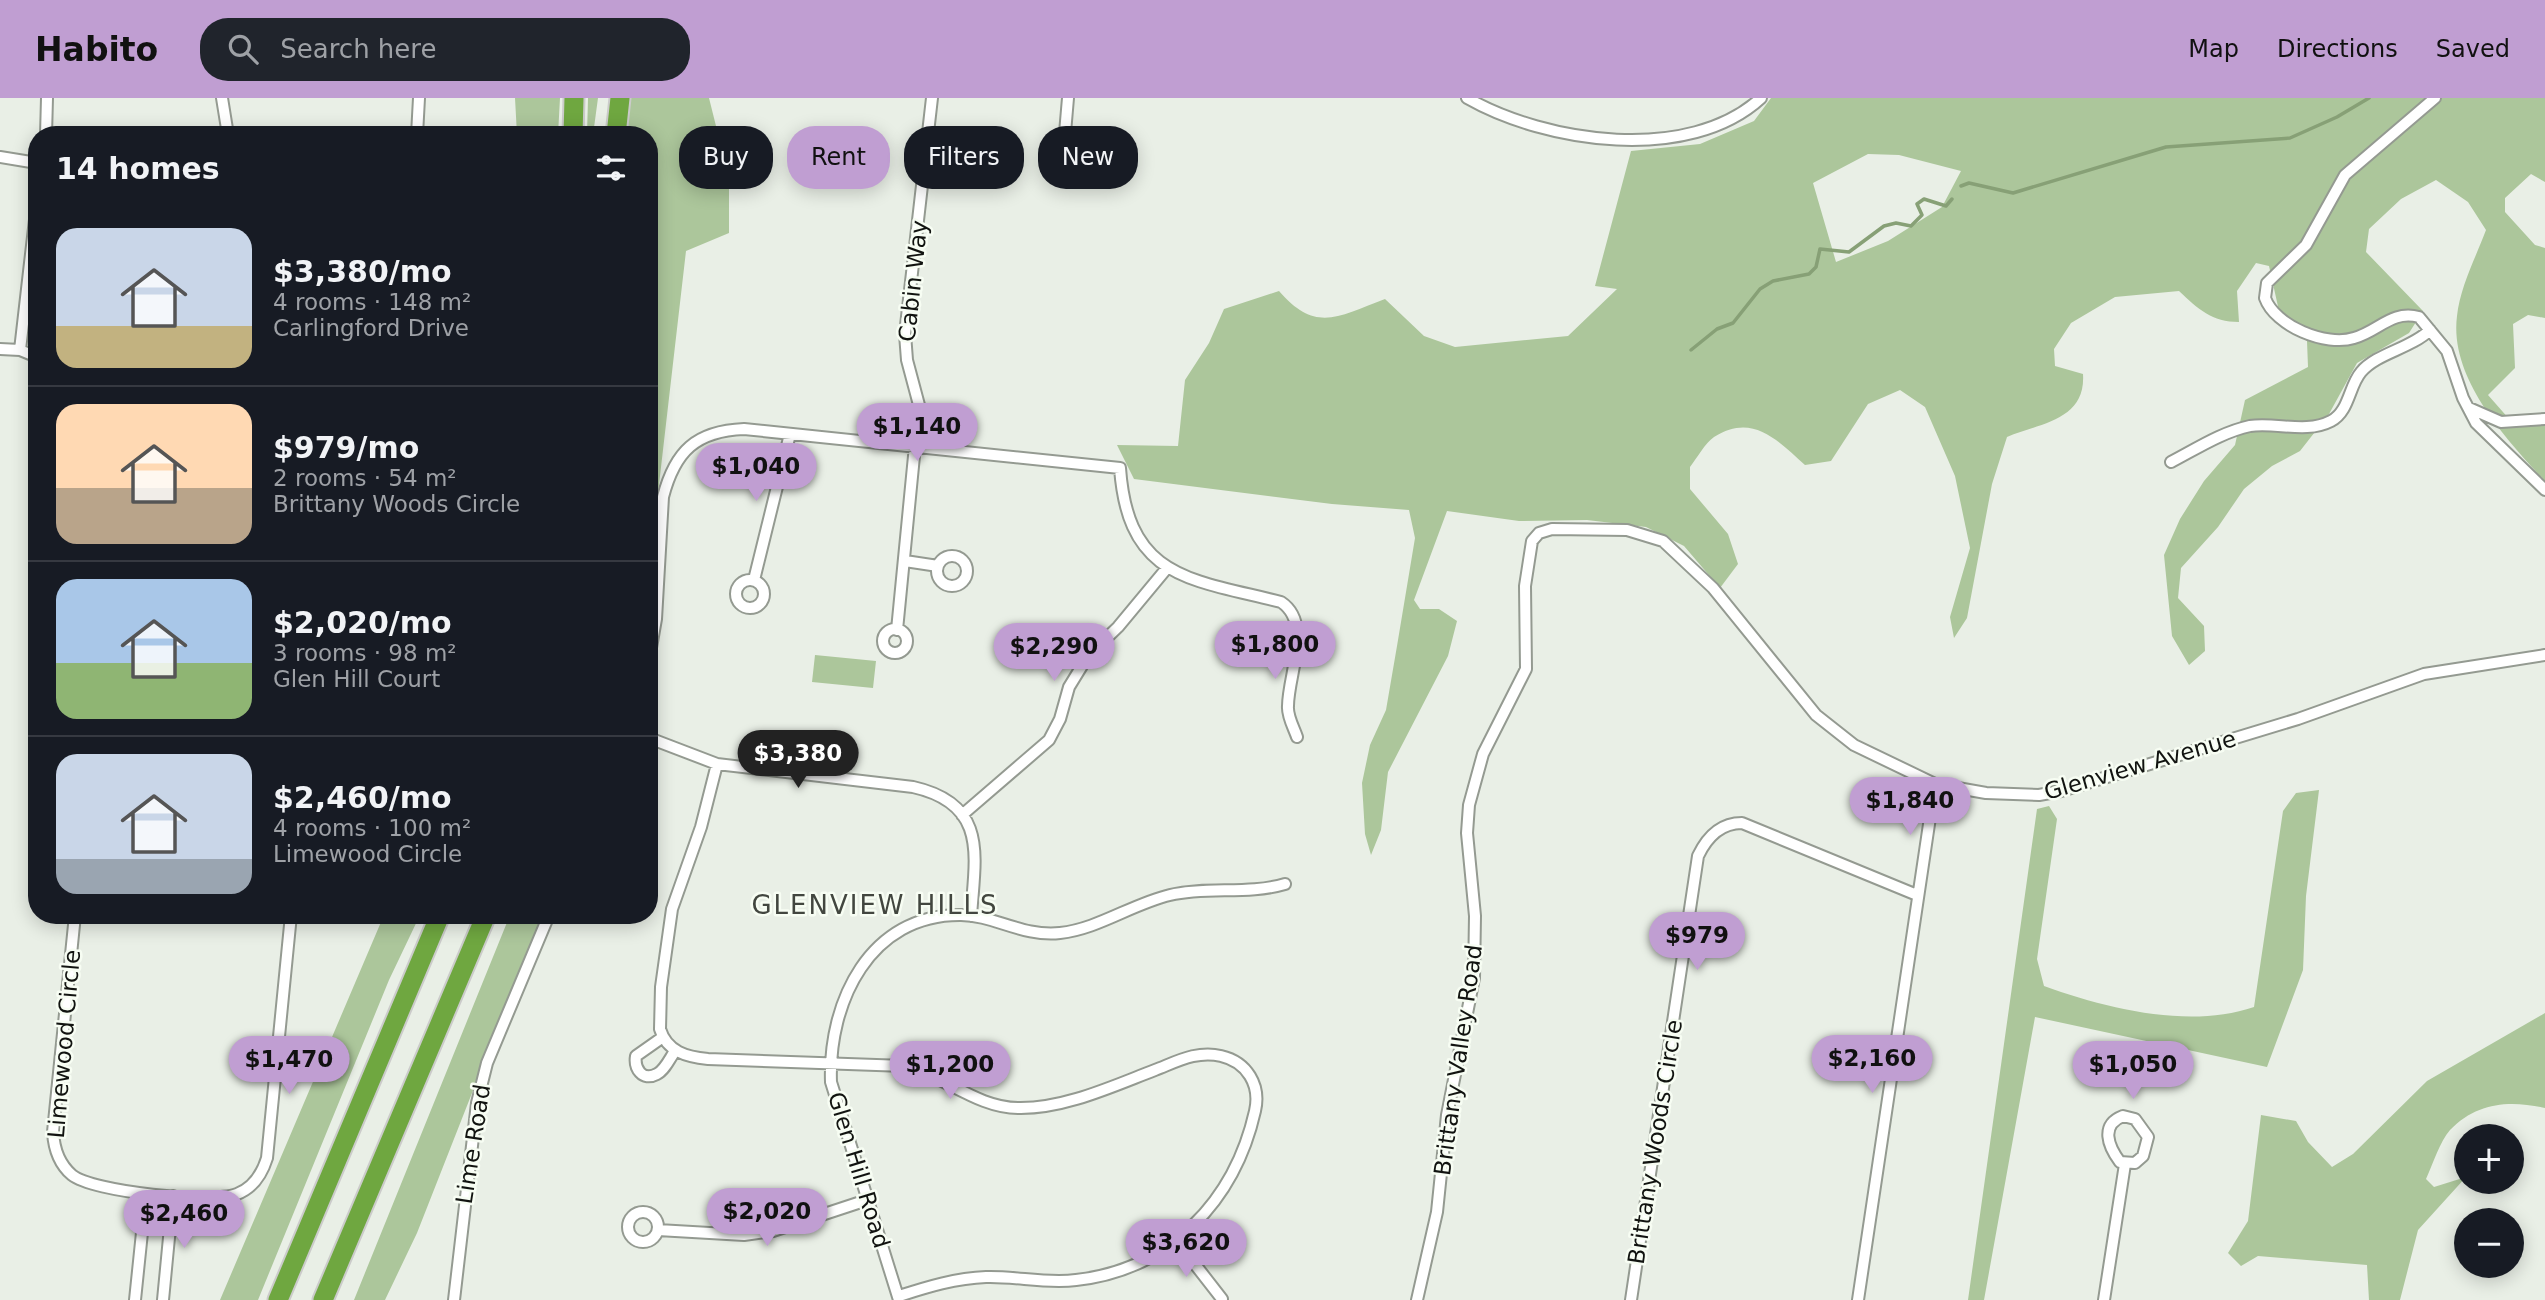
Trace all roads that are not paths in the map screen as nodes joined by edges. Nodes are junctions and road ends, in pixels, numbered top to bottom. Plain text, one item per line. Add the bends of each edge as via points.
1 (47, 98) edge
2 (222, 98) edge
3 (419, 98) edge
4 (574, 98) edge
5 (620, 98) edge
6 (932, 98) edge
7 (1068, 98) edge
8 (1467, 98) edge
9 (1761, 98) edge
10 (2435, 98) edge
11 (46, 126) edge
12 (227, 126) edge
13 (417, 126) edge
14 (573, 126) edge
15 (616, 126) edge
16 (1066, 126) edge
17 (0, 157) edge
18 (28, 162) edge
19 (28, 280) edge
20 (2430, 330) junction
21 (28, 348) edge
22 (0, 349) edge
23 (20, 350) junction
24 (28, 353) edge
25 (2469, 408) junction
26 (2545, 419) edge
27 (790, 434) junction
28 (916, 447) junction
29 (2171, 462) dead end
30 (2545, 490) edge
31 (1534, 538) joint
32 (905, 561) junction
33 (938, 566) dead end
34 (1167, 568) junction
35 (754, 580) dead end
36 (658, 584) edge
37 (898, 629) dead end
38 (2545, 654) edge
39 (1297, 737) dead end
40 (658, 741) edge
41 (717, 764) junction
42 (1935, 784) junction
43 (962, 816) junction
44 (1285, 884) dead end
45 (1917, 895) junction
46 (971, 916) junction
47 (74, 924) edge
48 (290, 924) edge
49 (436, 924) edge
50 (482, 924) edge
51 (545, 924) edge
52 (830, 1062) junction
53 (2125, 1164) junction
54 (146, 1194) junction
55 (173, 1196) junction
56 (867, 1200) junction
57 (658, 1230) dead end
58 (1176, 1240) junction
59 (900, 1299) edge
60 (1222, 1299) edge
61 (135, 1300) edge
62 (163, 1300) edge
63 (278, 1300) edge
64 (323, 1300) edge
65 (454, 1300) edge
66 (1417, 1300) edge
67 (1631, 1300) edge
68 (1858, 1300) edge
69 (2104, 1300) edge

1 - 11 street
2 - 12 street
3 - 13 street
4 - 14 highway
5 - 15 highway
6 - 28 street, Cabin Way via 905,334 919,404
7 - 16 street
8 - 9 street via 1510,120 1546,131 1615,139 1704,130 1747,111
10 - 20 street via 2345,175 2306,245 2271,278 2265,290 2267,303 2280,318 2333,340 2358,337 2397,316 2419,317
17 - 18 street
19 - 23 street
20 - 25 street via 2447,351
20 - 29 street via 2416,343 2366,367 2342,412 2331,421 2305,427 2265,425 2235,430
21 - 23 street
22 - 23 street
23 - 24 street
25 - 26 street via 2501,422
25 - 30 street via 2485,433
27 - 28 street
27 - 35 street
27 - 36 street via 744,429 711,434 684,452 668,478 663,497
28 - 32 street, Cabin Way
28 - 34 street via 1120,468 1133,531
31 - 42 street, Glenview Avenue via 1552,529 1627,530 1662,541 1713,588 1762,652 1836,734
31 - 66 street, Brittany Valley Road via 1525,586 1526,669 1483,754 1469,806 1474,978 1447,1115 1437,1212
32 - 33 street
32 - 37 street, Cabin Way
34 - 39 street via 1281,602 1292,612 1298,624 1287,709
34 - 43 street via 1088,656 1069,687 1049,740
38 - 42 street, Glenview Avenue via 2424,674 2298,719 2048,794 1986,793
40 - 41 street
41 - 43 street via 920,789 944,798
41 - 52 street via 670,922 659,1013 669,1044 699,1058
42 - 45 street
43 - 46 street via 973,834 976,851
44 - 46 street via 1261,891 1172,895 1060,933 1015,930
45 - 67 street, Brittany Woods Circle via 1742,823 1724,826 1704,843 1698,856
45 - 68 street
46 - 52 street, Glen Hill Road via 942,916 913,925 871,956 837,1012
47 - 54 street, Limewood Circle via 54,1147 63,1165 85,1182
48 - 55 street, Limewood Circle via 263,1170 250,1186 234,1195 211,1199
49 - 63 highway
50 - 64 highway
51 - 65 street, Lime Road via 487,1063 477,1103
52 - 56 street, Glen Hill Road via 833,1094
52 - 58 street via 905,1066 982,1100 1019,1108 1064,1101 1199,1054 1230,1059 1248,1071 1256,1092 1246,1148 1215,1204
53 - 53 street via 2143,1156 2148,1137 2135,1119 2123,1116 2112,1122 2107,1132 2115,1155
53 - 69 street
54 - 55 street, Limewood Circle
54 - 61 street
55 - 62 street
56 - 57 street via 744,1236
56 - 59 street, Glen Hill Road
58 - 59 street via 1129,1267 1101,1276 1056,1282 985,1277 942,1283
58 - 60 street

